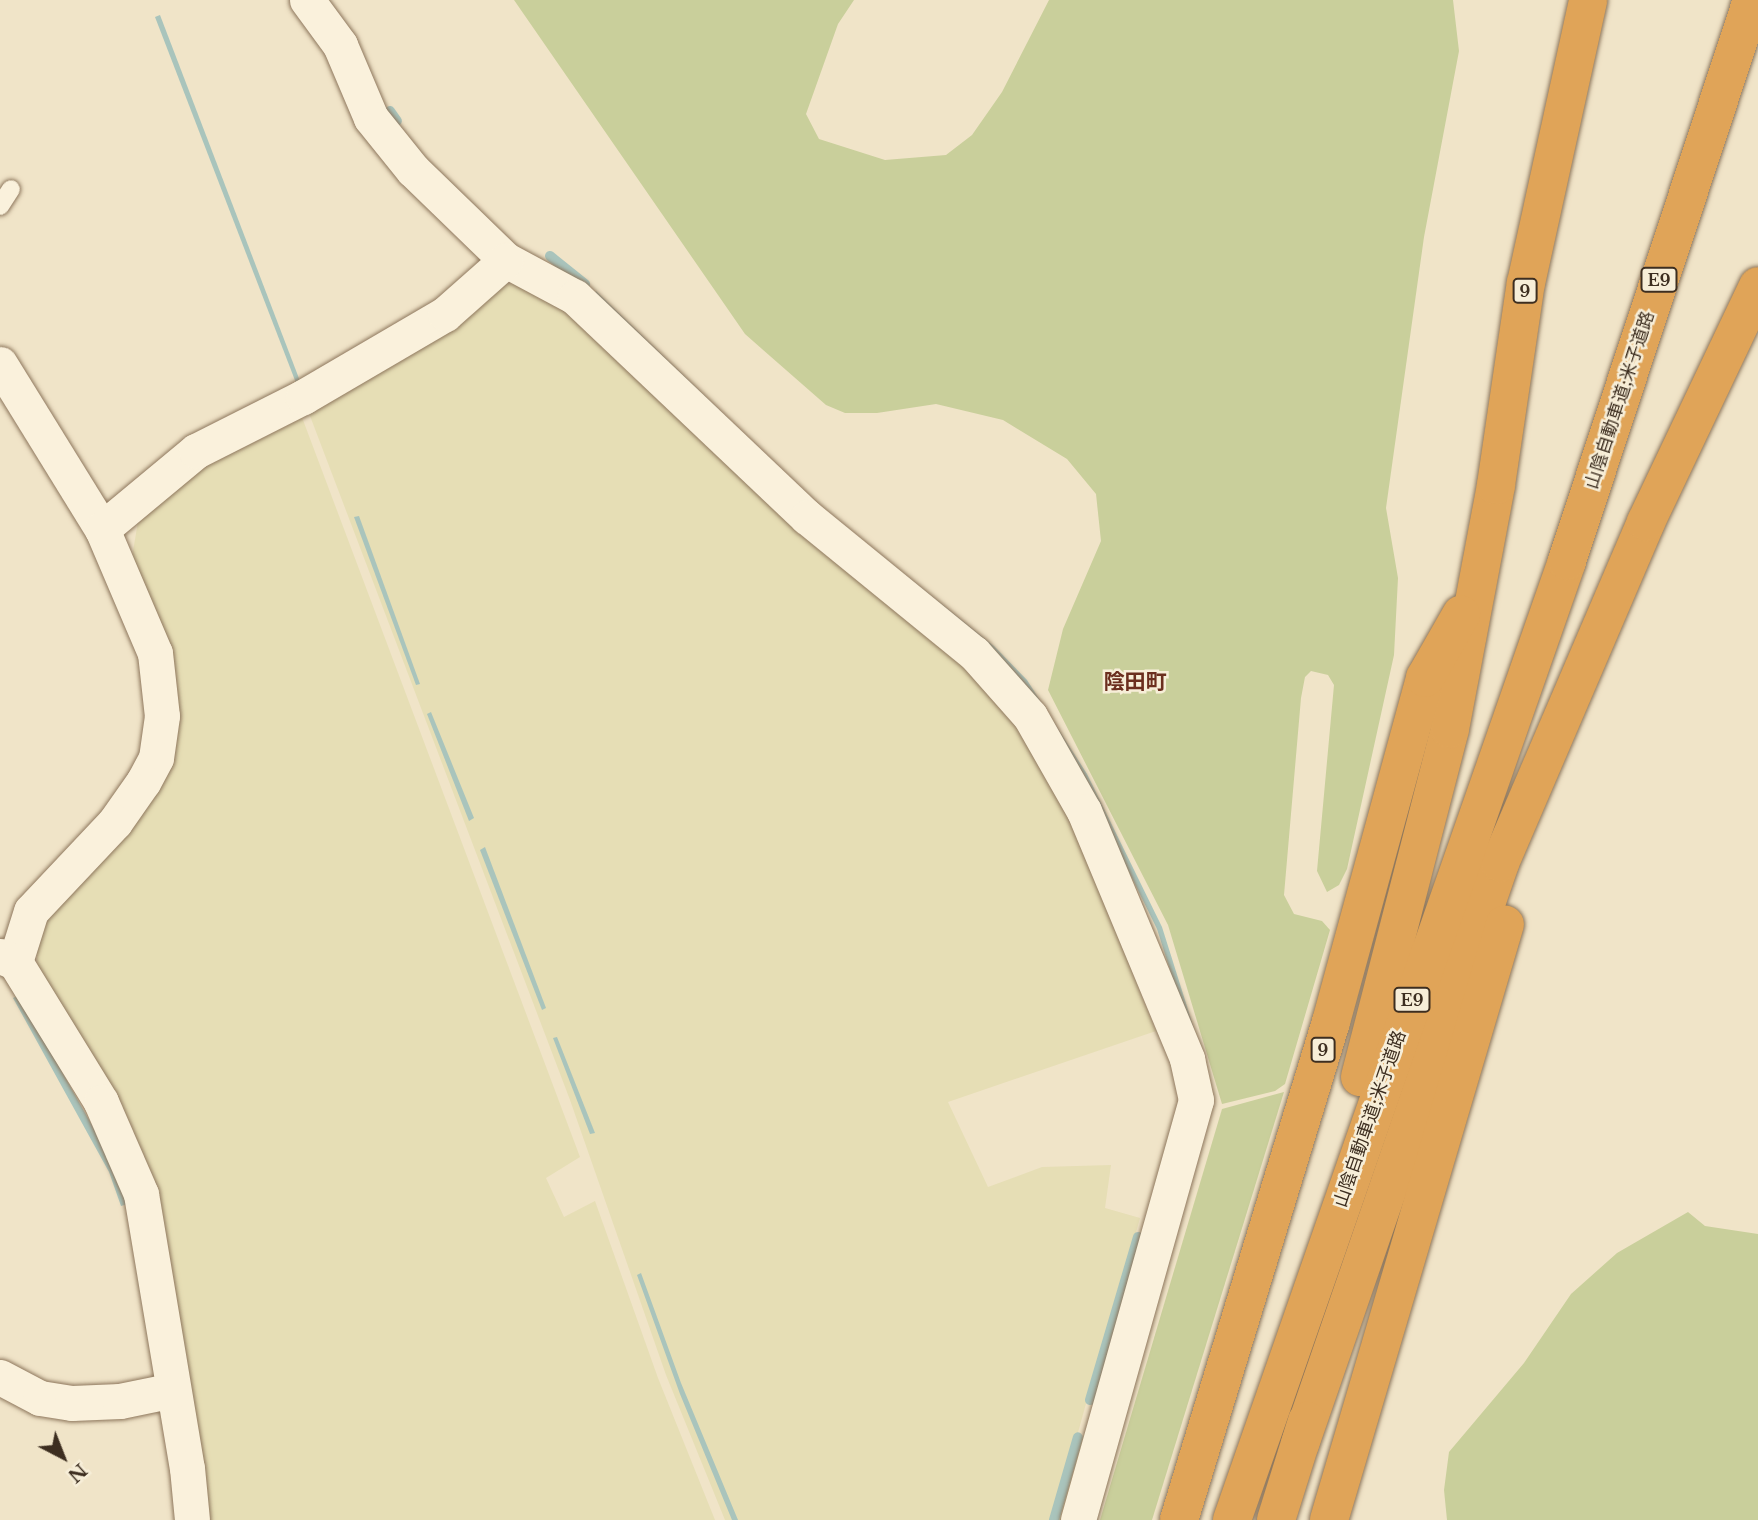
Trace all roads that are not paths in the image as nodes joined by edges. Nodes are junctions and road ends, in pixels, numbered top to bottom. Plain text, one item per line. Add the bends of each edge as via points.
1 (307, 0) edge
2 (1588, 0) edge
3 (1752, 0) edge
4 (11, 189) dead end
5 (0, 206) edge
6 (506, 260) junction
7 (1758, 286) edge
8 (0, 364) edge
9 (102, 529) junction
10 (1567, 561) junction
11 (1477, 585) junction
12 (1578, 685) junction
13 (8, 959) edge
14 (0, 1377) edge
15 (173, 1390) junction
16 (1258, 1440) junction
17 (1300, 1444) junction
18 (192, 1520) edge
19 (1078, 1520) edge
20 (1178, 1520) edge
21 (1232, 1520) edge
22 (1276, 1520) edge
23 (1329, 1520) edge

1 - 6 street via 340,45 356,89 388,142
2 - 11 highway, 9 via 1526,283
3 - 10 highway, 山陰自動車道;米子道路 / E9
4 - 5 lane
6 - 9 street via 446,314 303,397 196,451
6 - 19 street via 575,297 799,511 974,653 1030,716 1084,811 1187,1059 1196,1100
7 - 12 highway via 1646,522
8 - 9 street
9 - 13 street via 155,653 161,735 156,758 132,800 31,911
10 - 16 highway, 山陰自動車道;米子道路 / E9
10 - 17 highway, 山陰自動車道;米子道路 / E9
11 - 16 highway via 1417,869
11 - 20 highway, 9 via 1425,678 1331,1021
12 - 17 highway via 1500,863
12 - 23 highway
13 - 15 street via 101,1102 141,1194
14 - 15 street via 40,1398 72,1403 120,1401
15 - 18 street
16 - 21 highway, 山陰自動車道;米子道路 / E9
17 - 22 highway, 山陰自動車道;米子道路 / E9

